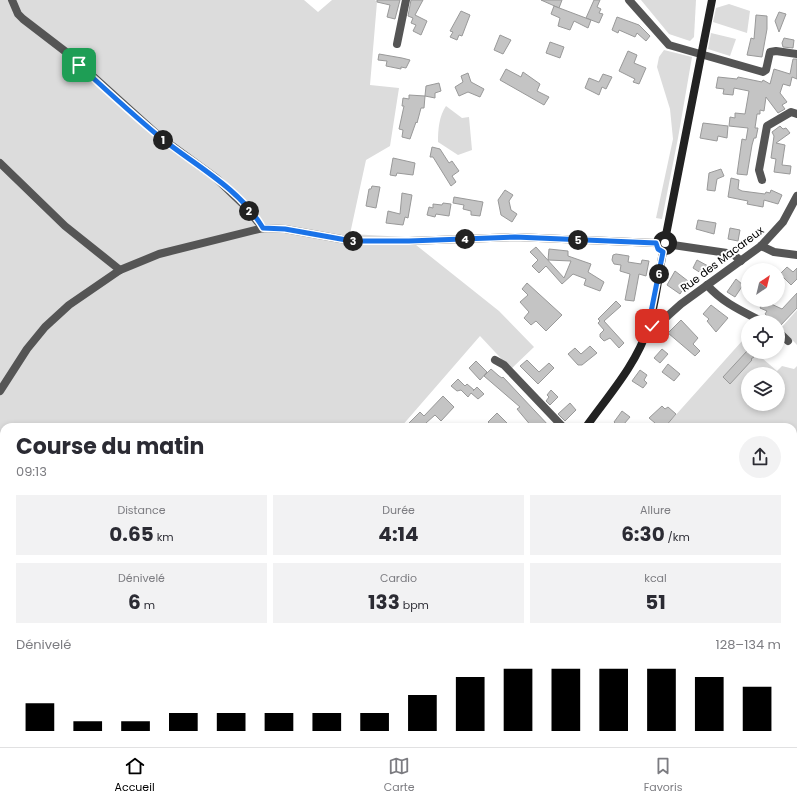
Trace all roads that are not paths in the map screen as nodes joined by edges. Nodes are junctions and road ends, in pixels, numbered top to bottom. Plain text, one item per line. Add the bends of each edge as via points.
1 (12, 0) edge
2 (406, 0) edge
3 (629, 0) edge
4 (712, 0) edge
5 (397, 44) dead end
6 (701, 54) junction
7 (797, 54) edge
8 (797, 114) edge
9 (0, 163) edge
10 (762, 180) dead end
11 (797, 196) edge
12 (263, 228) junction
13 (666, 235) junction
14 (656, 243) junction
15 (673, 245) junction
16 (762, 246) junction
17 (663, 252) junction
18 (797, 255) edge
19 (741, 261) junction
20 (120, 270) junction
21 (707, 285) junction
22 (750, 315) edge
23 (648, 327) junction
24 (785, 338) edge
25 (788, 341) dead end
26 (494, 360) dead end
27 (0, 391) edge
28 (559, 423) edge
29 (589, 423) edge

1 - 12 street via 23,20 66,52 160,137 216,178
2 - 5 street
3 - 6 street via 670,44
4 - 6 main road
6 - 7 street via 763,72 766,70 770,52
6 - 13 main road
8 - 10 street via 790,112 766,126 759,170
9 - 20 street via 65,226
11 - 16 street, Rue des Macareux via 783,222
12 - 14 street via 285,229 352,241 515,237
12 - 20 street via 159,254
13 - 14 main road via 659,237
13 - 15 main road via 672,240
14 - 17 main road via 658,249
15 - 17 main road via 671,250
15 - 19 street via 727,253
16 - 18 street via 774,252
16 - 19 street, Rue des Macareux
17 - 23 main road
19 - 21 street, Rue des Macareux
20 - 27 street via 69,305 45,327 27,349
21 - 22 street via 725,302
21 - 23 street, Rue des Macareux via 680,304 662,322
23 - 29 main road via 632,361
24 - 25 street
26 - 28 street via 504,365

